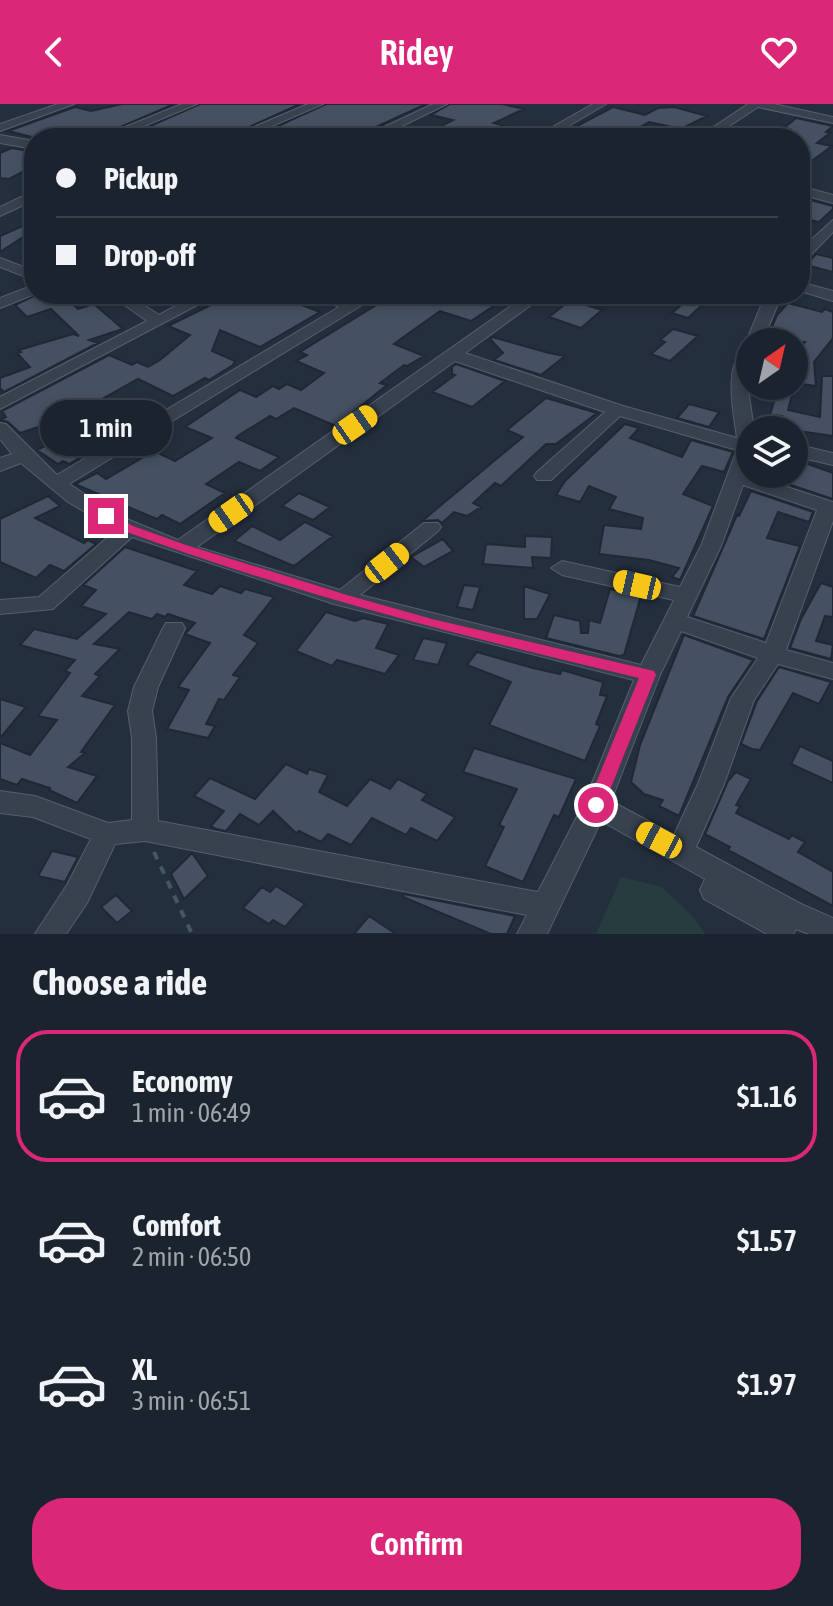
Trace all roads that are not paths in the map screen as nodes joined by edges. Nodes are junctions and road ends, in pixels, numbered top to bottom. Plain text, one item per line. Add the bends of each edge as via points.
1 (69, 104) edge
2 (192, 104) edge
3 (318, 104) edge
4 (601, 104) edge
5 (757, 104) edge
6 (434, 105) edge
7 (833, 109) edge
8 (827, 118) edge
9 (0, 128) edge
10 (130, 128) edge
11 (259, 128) edge
12 (389, 128) edge
13 (557, 128) edge
14 (719, 128) edge
15 (0, 139) edge
16 (24, 143) edge
17 (810, 193) edge
18 (833, 199) edge
19 (24, 200) edge
20 (0, 212) edge
21 (833, 224) edge
22 (817, 239) edge
23 (0, 262) edge
24 (24, 272) edge
25 (810, 289) edge
26 (24, 293) edge
27 (833, 296) edge
28 (0, 303) edge
29 (132, 304) edge
30 (191, 304) edge
31 (345, 304) edge
32 (354, 304) edge
33 (524, 304) edge
34 (770, 304) edge
35 (351, 306) junction
36 (158, 321) junction
37 (760, 328) edge
38 (454, 355) junction
39 (0, 404) edge
40 (617, 410) junction
41 (0, 428) edge
42 (736, 440) edge
43 (808, 453) edge
44 (23, 456) junction
45 (833, 459) edge
46 (0, 465) edge
47 (544, 476) dead end
48 (736, 480) edge
49 (56, 484) junction
50 (770, 488) edge
51 (830, 508) edge
52 (431, 527) dead end
53 (129, 529) junction
54 (181, 548) junction
55 (562, 568) dead end
56 (687, 596) junction
57 (342, 599) junction
58 (0, 607) edge
59 (674, 621) junction
60 (174, 628) dead end
61 (773, 654) junction
62 (833, 671) edge
63 (648, 675) junction
64 (0, 802) edge
65 (596, 805) junction
66 (145, 830) junction
67 (107, 834) junction
68 (680, 851) junction
69 (546, 906) junction
70 (833, 931) edge
71 (50, 934) edge
72 (532, 934) edge

1 - 9 street
2 - 10 street
3 - 11 street
4 - 13 street
5 - 8 street
5 - 14 street
6 - 12 street
7 - 8 street
15 - 16 street
17 - 18 street
19 - 20 street
21 - 22 street
23 - 24 street
25 - 27 street
26 - 28 street
29 - 36 street
30 - 36 street
31 - 35 street
32 - 35 street
33 - 38 street
34 - 37 street
35 - 49 street
36 - 39 street
38 - 40 street
38 - 54 street
40 - 42 street
40 - 47 street
41 - 44 street
43 - 45 street
44 - 46 street
44 - 49 street
48 - 56 street
49 - 53 street
50 - 51 street
51 - 61 street
52 - 57 street
53 - 54 street
53 - 58 street via 45,604
54 - 57 street
55 - 56 street
56 - 59 street
57 - 63 street
59 - 61 street
59 - 63 street
60 - 66 street via 140,711
61 - 62 street
61 - 68 street via 743,698
63 - 65 street
64 - 67 street via 35,807
65 - 68 street
65 - 69 street
66 - 67 street
66 - 69 street
67 - 71 street
68 - 70 street via 721,873 714,890 781,927 791,913
69 - 72 street

